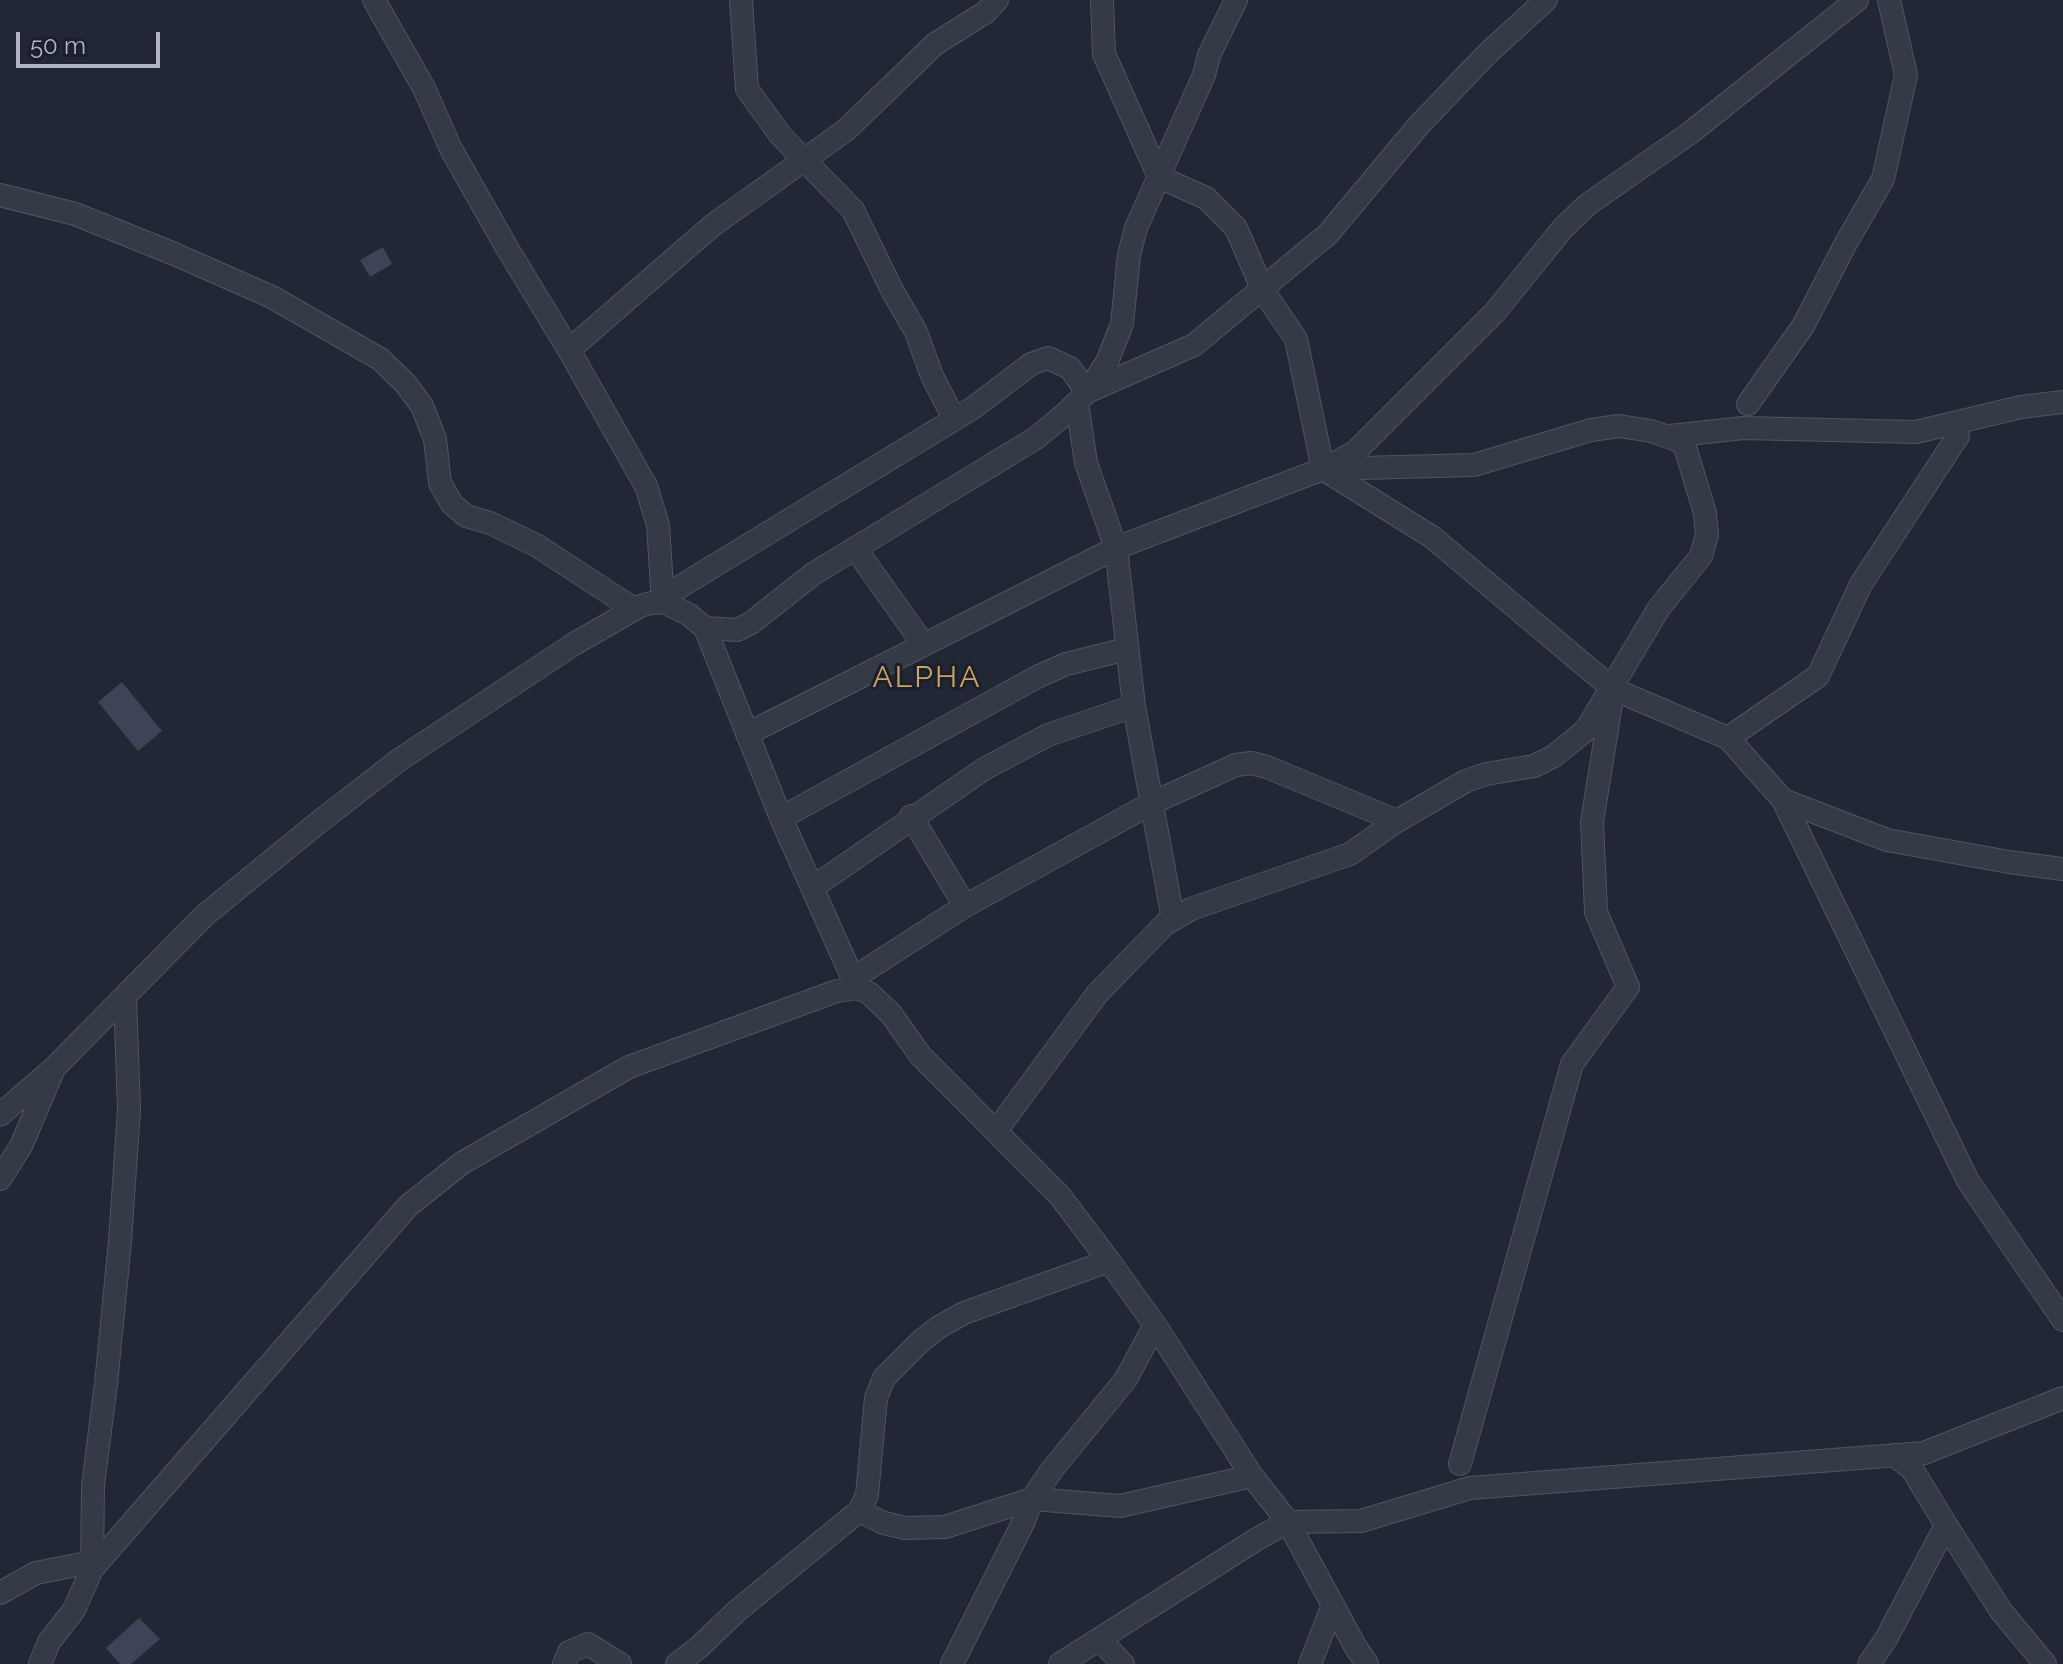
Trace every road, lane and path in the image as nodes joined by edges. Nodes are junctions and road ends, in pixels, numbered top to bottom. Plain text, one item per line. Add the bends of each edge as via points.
1 (374, 0) edge
2 (741, 0) edge
3 (997, 0) edge
4 (1236, 0) edge
5 (1546, 0) edge
6 (1857, 0) edge
7 (1889, 0) edge
8 (1100, 1) edge
9 (805, 159) junction
10 (1159, 177) junction
11 (0, 195) edge
12 (1260, 284) junction
13 (569, 350) junction
14 (1082, 398) junction
15 (2063, 402) edge
16 (1748, 404) dead end
17 (948, 407) dead end
18 (1670, 436) junction
19 (1958, 436) dead end
20 (1323, 469) junction
21 (855, 548) junction
22 (1116, 548) junction
23 (663, 600) junction
24 (634, 609) junction
25 (705, 628) junction
26 (924, 645) junction
27 (1127, 649) junction
28 (1613, 689) junction
29 (1134, 706) junction
30 (747, 734) junction
31 (1728, 738) junction
32 (1783, 800) junction
33 (1152, 803) junction
34 (911, 816) junction
35 (781, 818) junction
36 (1397, 821) junction
37 (2063, 869) edge
38 (812, 888) junction
39 (965, 906) junction
40 (1173, 919) junction
41 (855, 984) junction
42 (125, 997) junction
43 (54, 1068) junction
44 (0, 1115) edge
45 (996, 1131) junction
46 (0, 1179) edge
47 (1109, 1261) junction
48 (2063, 1320) edge
49 (1155, 1325) junction
50 (2063, 1398) edge
51 (1894, 1455) junction
52 (1460, 1464) dead end
53 (1252, 1476) junction
54 (1032, 1499) junction
55 (859, 1511) junction
56 (1288, 1522) junction
57 (1946, 1525) junction
58 (92, 1565) junction
59 (0, 1593) edge
60 (1333, 1605) junction
61 (1099, 1639) junction
62 (40, 1664) edge
63 (564, 1664) edge
64 (620, 1664) edge
65 (677, 1664) edge
66 (952, 1664) edge
67 (1060, 1664) edge
68 (1123, 1664) edge
69 (1310, 1664) edge
70 (1367, 1664) edge
71 (1869, 1664) edge
72 (2045, 1664) edge

1 - 13 street via 424,88 451,149
2 - 9 street via 747,89
3 - 9 street via 935,44 846,130
4 - 10 street
5 - 12 street via 1419,125 1328,234
6 - 20 street via 1690,133 1587,205 1495,312 1389,420 1355,452
7 - 16 street via 1906,75 1883,179 1803,326
8 - 10 street via 1104,54
9 - 13 street via 713,225
9 - 17 street via 853,210
10 - 12 street via 1206,198 1236,228
10 - 14 street via 1129,255 1122,324 1107,362
11 - 24 street via 75,214 172,253 272,297 380,359 422,406 435,439 440,483 452,504 466,516 536,545
12 - 14 street via 1194,345
12 - 20 street via 1296,339
13 - 23 street via 646,486 658,525
14 - 21 street via 1036,438
14 - 22 street via 1086,463
14 - 23 street via 1070,368 1048,358 1031,364 973,408
15 - 18 street via 1916,432 1743,428
18 - 20 street via 1619,426 1474,465
18 - 28 street via 1685,447 1707,535 1701,556 1659,608
19 - 31 street via 1861,584 1818,676
20 - 22 street
20 - 28 street via 1432,537
21 - 25 street via 788,591 751,623 737,630
21 - 26 street
22 - 26 street
22 - 27 street
23 - 24 street
23 - 25 street
24 - 42 street via 387,769 205,915
25 - 30 street
26 - 30 street
27 - 29 street
27 - 35 street via 1037,677
28 - 31 street
28 - 36 street via 1586,730 1554,756 1534,766 1466,781
28 - 52 street via 1592,822 1596,912 1628,987 1572,1064
29 - 33 street
29 - 34 street via 1048,735
30 - 35 street
31 - 32 street
32 - 37 street via 1887,840
32 - 48 street via 1968,1181
33 - 36 street via 1251,763
33 - 39 street
33 - 40 street
34 - 38 street
34 - 39 street
35 - 38 street
36 - 40 street via 1350,854
38 - 41 street
39 - 41 street
40 - 45 street via 1097,994
41 - 45 street via 891,1014 920,1055
41 - 58 street via 629,1067 462,1163 408,1206
42 - 43 street
42 - 58 street via 128,1125 110,1352 93,1485
43 - 44 street
43 - 46 street via 21,1146
45 - 47 street via 1060,1196
47 - 49 street
47 - 55 street via 964,1313 921,1341 884,1378 876,1398 867,1495
49 - 53 street
49 - 54 street via 1126,1379
50 - 51 street via 1924,1453
51 - 56 street via 1470,1488 1361,1521
51 - 57 street via 1912,1469
53 - 54 street via 1120,1506
53 - 56 street
54 - 55 street via 945,1527 905,1528
54 - 66 street
55 - 65 street
56 - 60 street
56 - 61 street
57 - 71 street
57 - 72 street via 2001,1611
58 - 59 street via 36,1573
58 - 62 street via 74,1610 49,1642
60 - 69 street
60 - 70 street
61 - 67 street
61 - 68 street
63 - 64 street via 569,1652 588,1644

